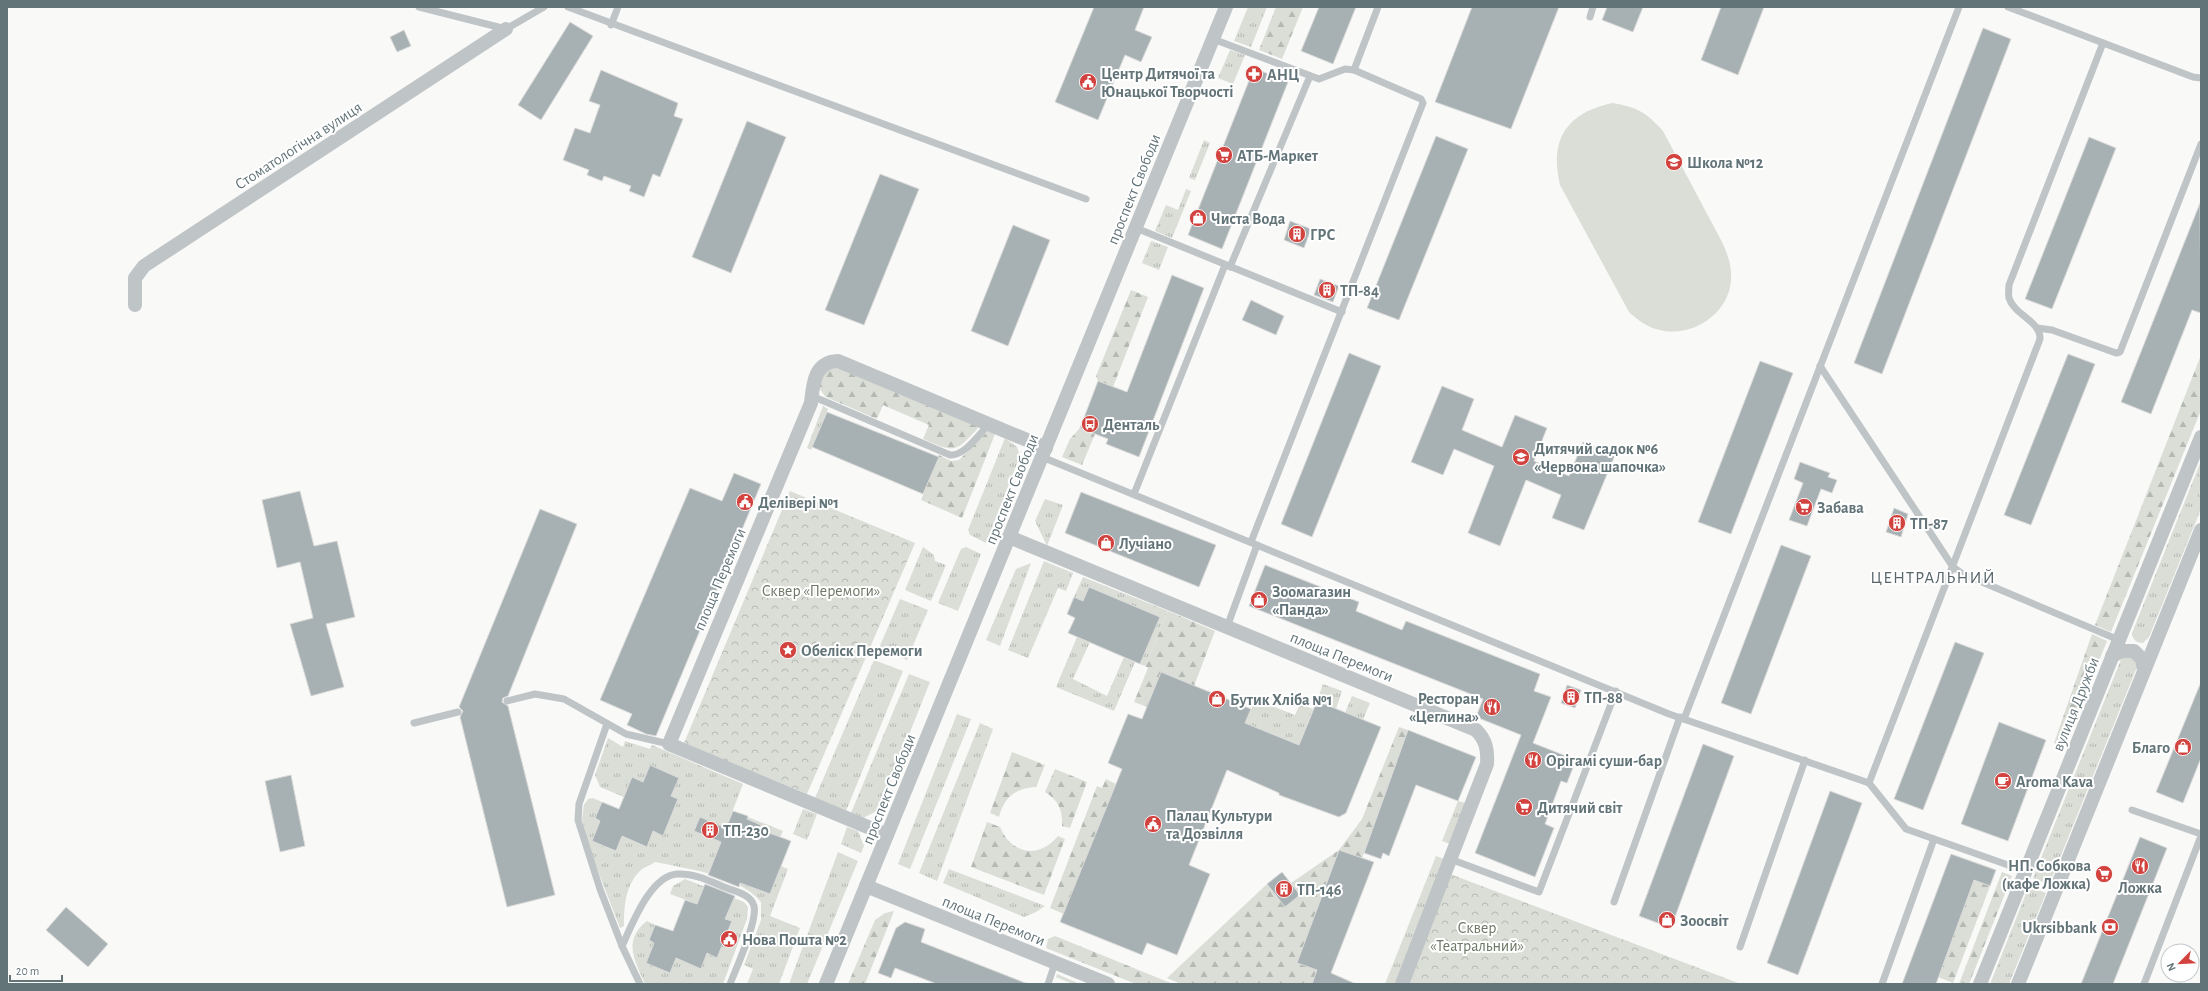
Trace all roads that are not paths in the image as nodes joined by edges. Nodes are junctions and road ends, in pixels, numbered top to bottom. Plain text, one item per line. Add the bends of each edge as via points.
1 (420, 7) edge
2 (544, 7) edge
3 (568, 7) edge
4 (618, 7) edge
5 (1226, 7) edge
6 (1378, 7) edge
7 (1593, 7) edge
8 (1959, 7) edge
9 (2008, 7) edge
10 (1590, 17) dead end
11 (612, 24) junction
12 (506, 30) junction
13 (1213, 39) junction
14 (2103, 43) junction
15 (1354, 70) junction
16 (1310, 76) junction
17 (2201, 78) edge
18 (2201, 144) edge
19 (1086, 199) dead end
20 (1136, 228) junction
21 (1228, 266) junction
22 (135, 305) dead end
23 (1342, 312) junction
24 (2036, 328) junction
25 (1820, 366) junction
26 (812, 396) junction
27 (989, 424) junction
28 (2201, 436) edge
29 (1044, 452) junction
30 (1134, 494) junction
31 (2201, 530) edge
32 (1009, 538) junction
33 (1254, 543) junction
34 (1953, 567) junction
35 (1227, 627) junction
36 (2124, 627) junction
37 (2119, 640) junction
38 (2156, 642) junction
39 (2112, 656) junction
40 (2144, 670) junction
41 (1616, 691) junction
42 (507, 701) dead end
43 (458, 712) dead end
44 (1682, 718) junction
45 (414, 723) dead end
46 (607, 724) junction
47 (669, 744) junction
48 (1805, 760) junction
49 (1869, 783) junction
50 (2132, 810) dead end
51 (887, 835) junction
52 (2201, 835) edge
53 (1934, 839) junction
54 (1450, 858) junction
55 (2025, 871) junction
56 (866, 886) junction
57 (1614, 902) dead end
58 (622, 946) junction
59 (1740, 947) dead end
60 (1055, 963) junction
61 (640, 984) edge
62 (730, 984) edge
63 (826, 984) edge
64 (1048, 984) edge
65 (1108, 984) edge
66 (1402, 984) edge
67 (1882, 984) edge
68 (1980, 984) edge
69 (2018, 984) edge
70 (2144, 984) edge

1 - 12 lane
2 - 12 lane
3 - 11 lane
4 - 11 lane
5 - 13 street, проспект Свободи
6 - 15 lane
7 - 10 lane
8 - 25 lane
9 - 14 lane
11 - 19 lane
12 - 22 street, Стоматологічна вулиця via 144,266 134,278
13 - 16 lane
13 - 20 street, проспект Свободи
14 - 17 lane
14 - 24 lane via 2008,285 2009,297 2017,310
15 - 16 lane via 1346,69 1319,79
15 - 23 lane via 1423,102
16 - 21 lane
18 - 24 lane via 2120,352 2116,353 2052,330
20 - 21 lane
20 - 29 street, проспект Свободи
21 - 23 lane
21 - 30 lane
23 - 33 lane
24 - 34 lane via 2040,339
25 - 34 lane
25 - 44 lane
26 - 27 lane via 950,455 964,449
26 - 27 street, площа Перемоги via 819,369 830,361 838,361
26 - 47 street, площа Перемоги
27 - 29 street, площа Перемоги
28 - 36 street, вулиця Дружби
29 - 30 lane
29 - 32 street, проспект Свободи
30 - 33 lane
31 - 38 street
32 - 35 street, площа Перемоги
32 - 51 street, проспект Свободи
33 - 35 lane
33 - 41 lane
34 - 37 lane via 1963,574
34 - 49 lane
35 - 54 street, площа Перемоги via 1476,730 1488,752 1487,764
36 - 37 street, вулиця Дружби
36 - 38 street via 2126,637 2135,646
37 - 39 street, вулиця Дружби
38 - 40 street
39 - 40 street via 2122,651 2134,651 2142,660
39 - 55 street, вулиця Дружби
40 - 69 street
41 - 44 lane
41 - 54 lane via 1539,892
42 - 46 lane via 535,694 564,699
43 - 45 lane
44 - 48 lane
44 - 57 lane
46 - 47 lane via 626,734
46 - 58 lane via 579,804 578,820
47 - 51 street
48 - 49 lane
48 - 59 lane
49 - 53 lane via 1906,829
50 - 52 lane
51 - 56 street, проспект Свободи
52 - 70 lane
53 - 55 lane
53 - 67 lane
54 - 66 street, площа Перемоги
55 - 68 street, вулиця Дружби
56 - 60 street, площа Перемоги
56 - 63 street, проспект Свободи
58 - 61 lane
58 - 62 lane via 654,887 675,874 706,879 747,896 754,906 754,919
60 - 64 lane
60 - 65 street, площа Перемоги

